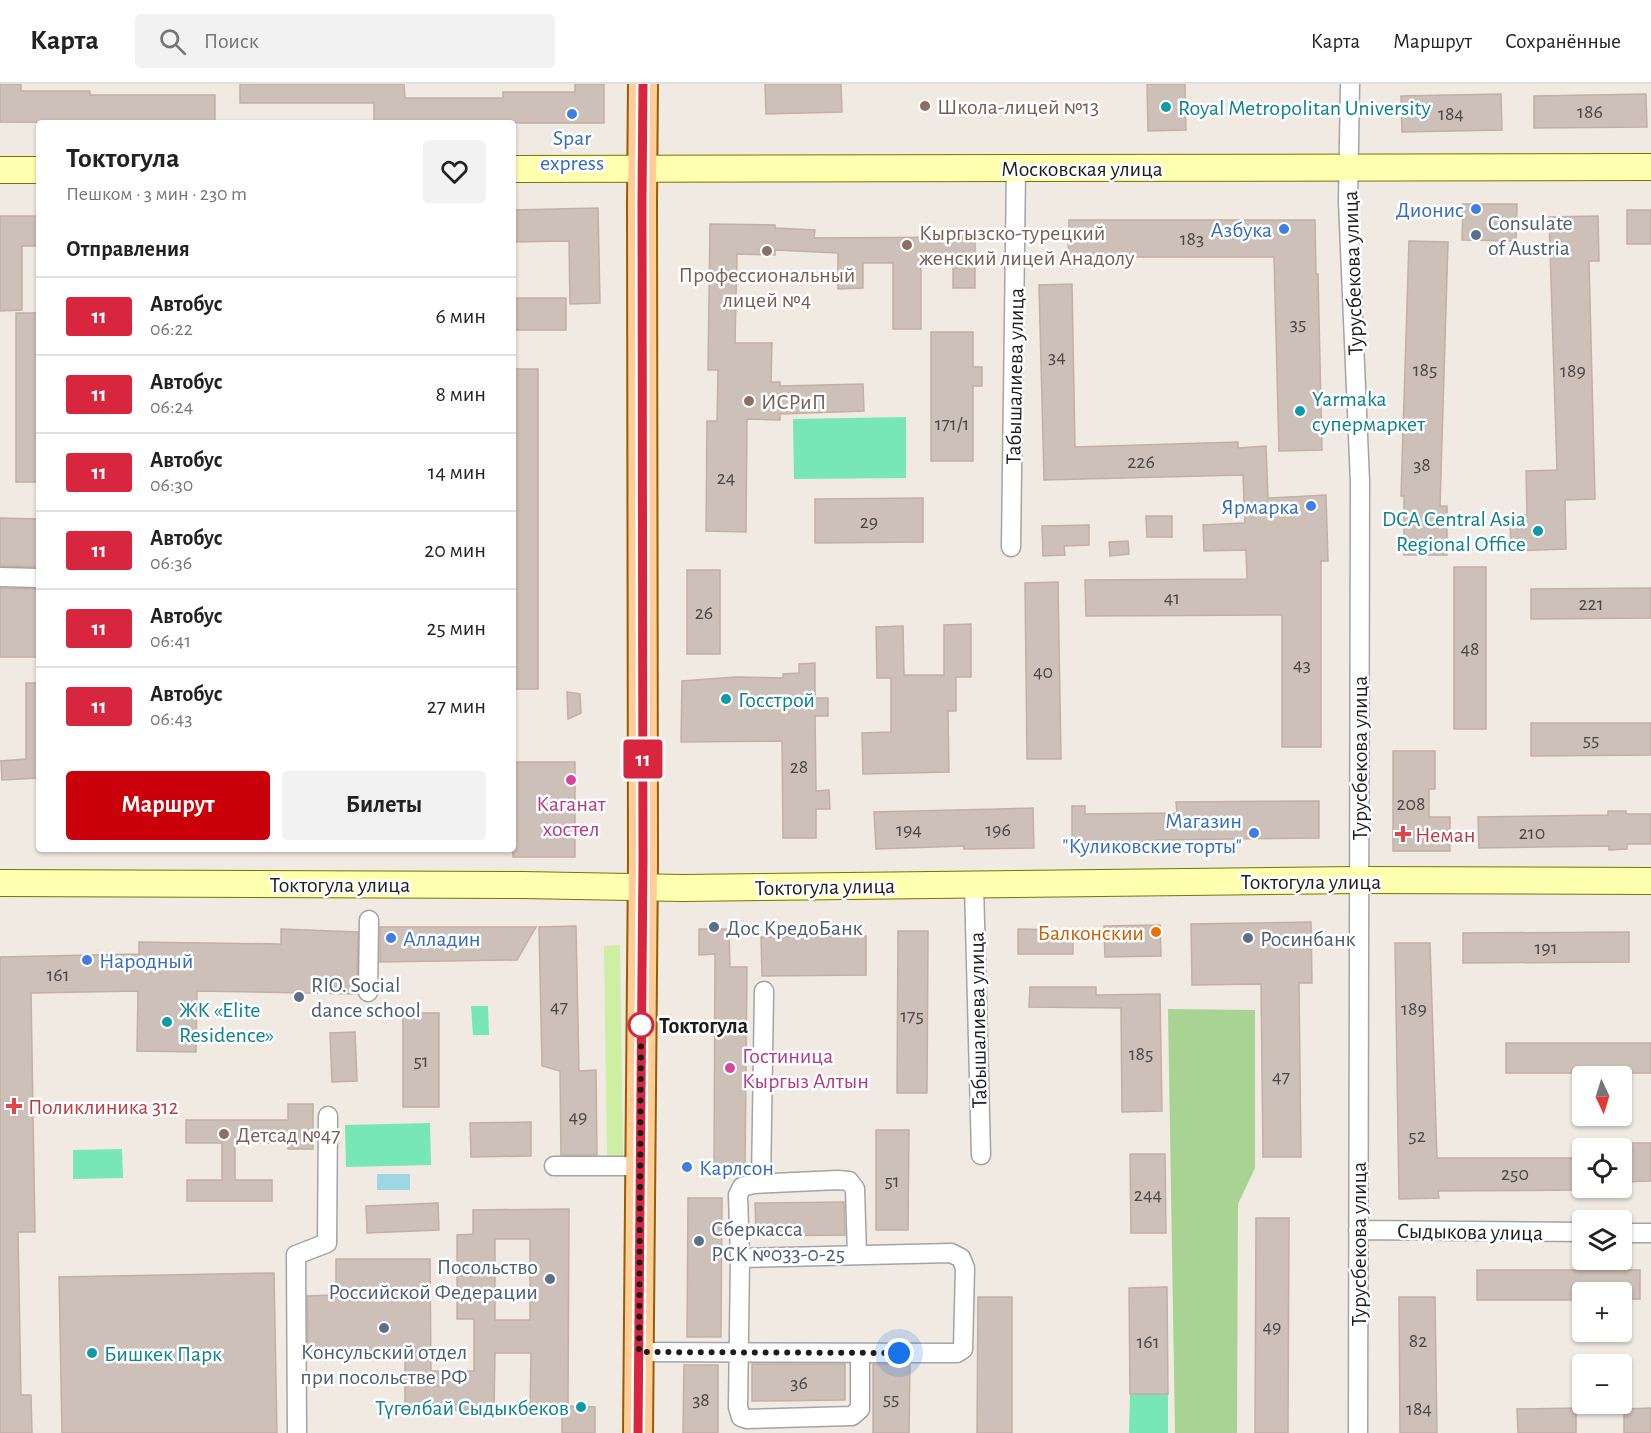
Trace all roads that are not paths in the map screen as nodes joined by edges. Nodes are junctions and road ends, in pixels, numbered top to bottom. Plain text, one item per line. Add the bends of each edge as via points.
1 (643, 84) edge
2 (1350, 84) edge
3 (1348, 167) junction
4 (1651, 167) edge
5 (516, 169) edge
6 (642, 169) junction
7 (1016, 169) junction
8 (0, 170) edge
9 (36, 170) edge
10 (1011, 547) dead end
11 (0, 577) edge
12 (36, 578) edge
13 (1359, 880) junction
14 (1651, 881) edge
15 (0, 883) edge
16 (974, 885) junction
17 (642, 888) junction
18 (369, 920) dead end
19 (764, 991) dead end
20 (368, 992) dead end
21 (328, 1116) dead end
22 (981, 1155) dead end
23 (554, 1166) dead end
24 (640, 1166) junction
25 (761, 1183) junction
26 (1358, 1230) junction
27 (1572, 1232) edge
28 (1632, 1233) edge
29 (1651, 1233) edge
30 (857, 1255) junction
31 (740, 1258) junction
32 (639, 1352) junction
33 (739, 1353) junction
34 (860, 1353) junction
35 (297, 1433) edge
36 (638, 1433) edge
37 (1358, 1433) edge

1 - 6 main road
2 - 3 street, Турусбекова улица
3 - 4 main road, Московская улица
3 - 7 main road, Московская улица
3 - 13 street, Турусбекова улица via 1360,482
5 - 6 main road, Московская улица
6 - 7 main road, Московская улица
6 - 17 main road
7 - 10 street, Табышалиева улица
8 - 9 main road
11 - 12 street
13 - 14 main road, Токтогула улица
13 - 16 main road, Токтогула улица
13 - 26 street, Турусбекова улица
15 - 17 main road, Токтогула улица
16 - 17 main road, Токтогула улица
16 - 22 street, Табышалиева улица
17 - 24 main road
18 - 20 street
19 - 25 street
21 - 35 street via 327,1243 296,1255
23 - 24 street
24 - 32 main road
25 - 30 street via 849,1181 855,1189
25 - 31 street via 742,1187 738,1195
26 - 27 street, Сыдыкова улица
26 - 37 street, Турусбекова улица
28 - 29 street
30 - 31 street
30 - 34 street via 951,1253 961,1258 965,1268 963,1349 957,1353
31 - 33 street
32 - 33 street
32 - 36 main road
33 - 34 street
33 - 34 street via 738,1407 741,1417 747,1419 852,1416 860,1409

